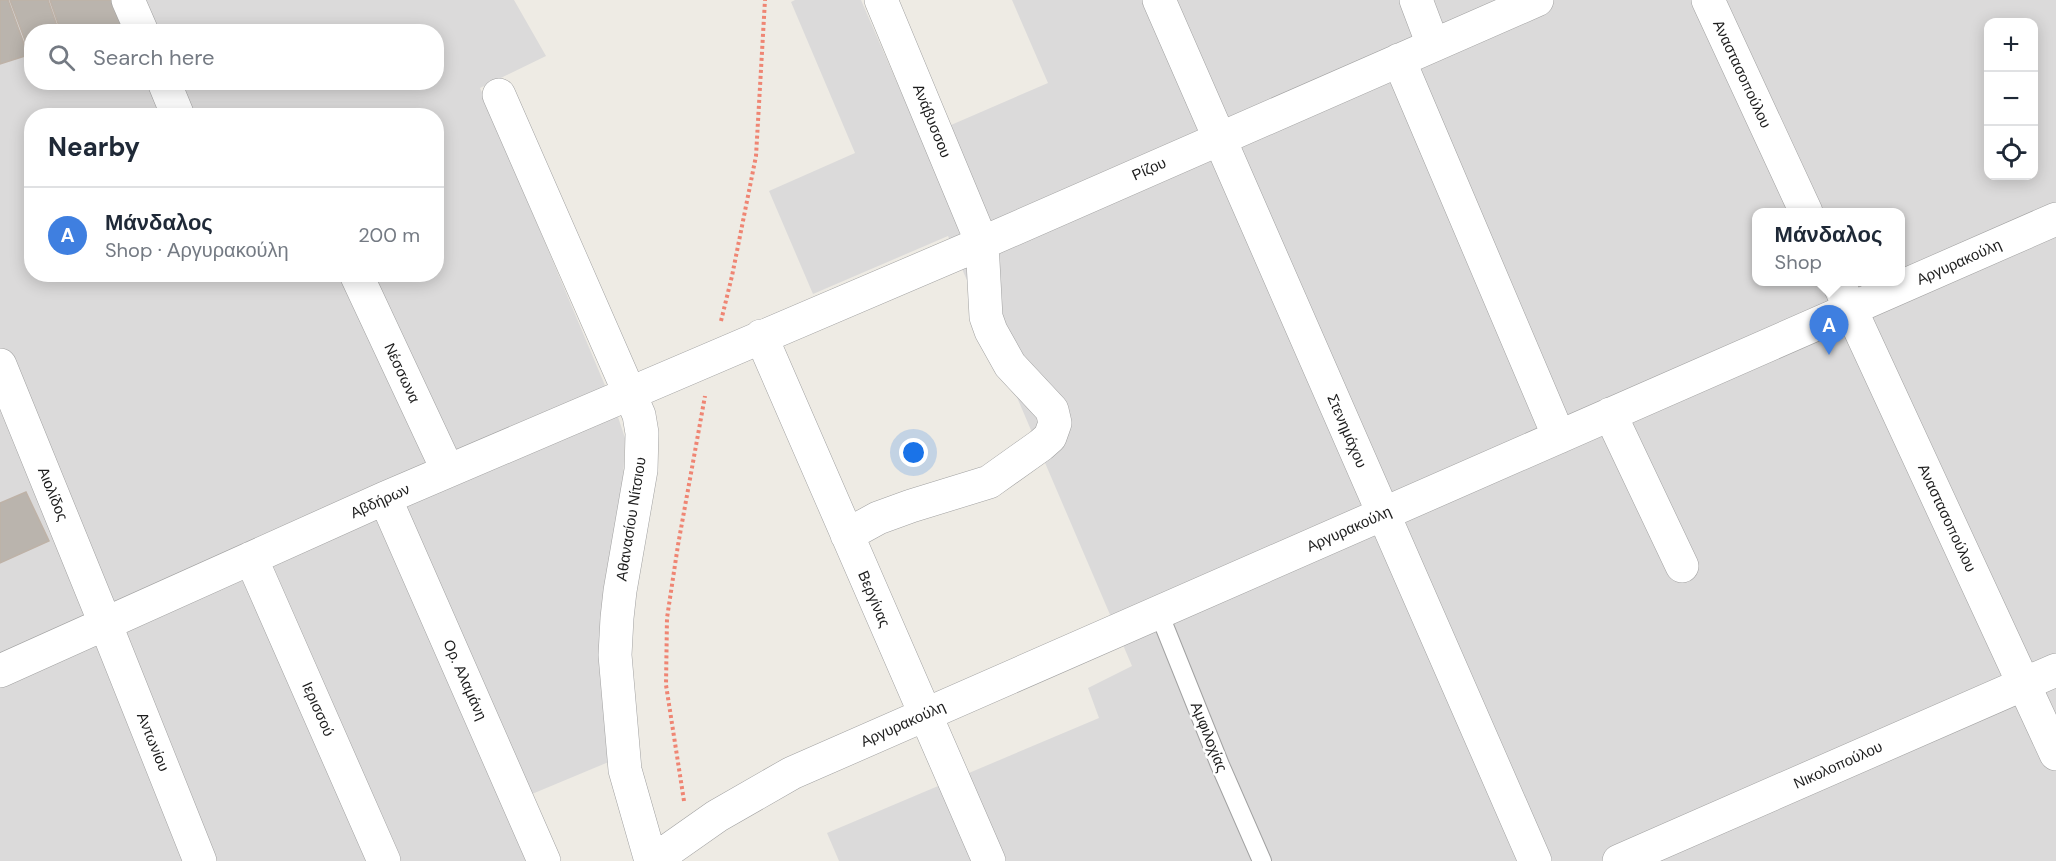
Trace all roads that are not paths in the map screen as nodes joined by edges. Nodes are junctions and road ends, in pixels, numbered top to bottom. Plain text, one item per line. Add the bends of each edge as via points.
1 (128, 0) edge
2 (881, 0) edge
3 (1159, 0) edge
4 (1416, 0) edge
5 (1537, 0) edge
6 (1708, 0) edge
7 (138, 24) edge
8 (1433, 45) junction
9 (1399, 60) junction
10 (167, 90) edge
11 (499, 95) dead end
12 (175, 108) edge
13 (1220, 139) junction
14 (1804, 208) edge
15 (2056, 219) edge
16 (982, 243) junction
17 (1905, 273) edge
18 (360, 282) edge
19 (1870, 286) edge
20 (1845, 295) edge
21 (761, 336) junction
22 (0, 365) edge
23 (631, 394) junction
24 (1610, 414) junction
25 (1559, 437) junction
26 (448, 471) junction
27 (385, 498) junction
28 (1383, 514) junction
29 (847, 536) junction
30 (251, 558) junction
31 (1682, 566) dead end
32 (1159, 613) junction
33 (105, 623) junction
34 (0, 670) edge
35 (2056, 670) edge
36 (2023, 684) junction
37 (925, 715) junction
38 (2056, 754) edge
39 (200, 861) edge
40 (384, 861) edge
41 (544, 861) edge
42 (652, 861) edge
43 (989, 861) edge
44 (1262, 861) edge
45 (1535, 861) edge
46 (1619, 861) edge

1 - 7 street
2 - 16 street, Ανάβυσσου
3 - 13 street, Στενημάχου
4 - 8 street
5 - 8 street, Ρίζου
6 - 14 street, Αναστασοπούλου
8 - 9 street, Ρίζου
9 - 13 street, Ρίζου
9 - 25 street
10 - 12 street
11 - 23 street, Αθανασίου Νίτσιου
13 - 16 street, Ρίζου
13 - 28 street, Στενημάχου
15 - 17 street, Αργυρακούλη
16 - 21 street, Ρίζου
16 - 29 street, Ανάβυσσου via 986,317 991,331 1010,365 1052,410 1054,429 1041,445 989,482 878,518
18 - 26 street, Νέσσωνα
19 - 20 street, Αργυρακούλη
20 - 24 street, Αργυρακούλη
20 - 36 street, Αναστασοπούλου
21 - 23 street, Αβδήρων
21 - 29 street, Βεργίνας
22 - 33 street, Αιολίδος
23 - 26 street, Αβδήρων
23 - 42 street, Αθανασίου Νίτσιου via 642,433 641,470 616,618 615,655 625,770
24 - 25 street, Αργυρακούλη
24 - 31 street
25 - 28 street, Αργυρακούλη
26 - 27 street, Αβδήρων
27 - 30 street, Αβδήρων
27 - 41 street, Ορ. Αλαμάνη
28 - 32 street, Αργυρακούλη
28 - 45 street, Στενημάχου
29 - 37 street, Βεργίνας
30 - 33 street, Αβδήρων
30 - 40 street, Ιερισσού
32 - 37 street, Αργυρακούλη
32 - 44 lane, Αμφιλοχίας
33 - 34 street, Αβδήρων
33 - 39 street, Αντωνίου
35 - 36 street, Νικολοπούλου
36 - 38 street, Αναστασοπούλου
36 - 46 street, Νικολοπούλου
37 - 42 street, Αργυρακούλη via 792,773 746,798
37 - 43 street, Βεργίνας

